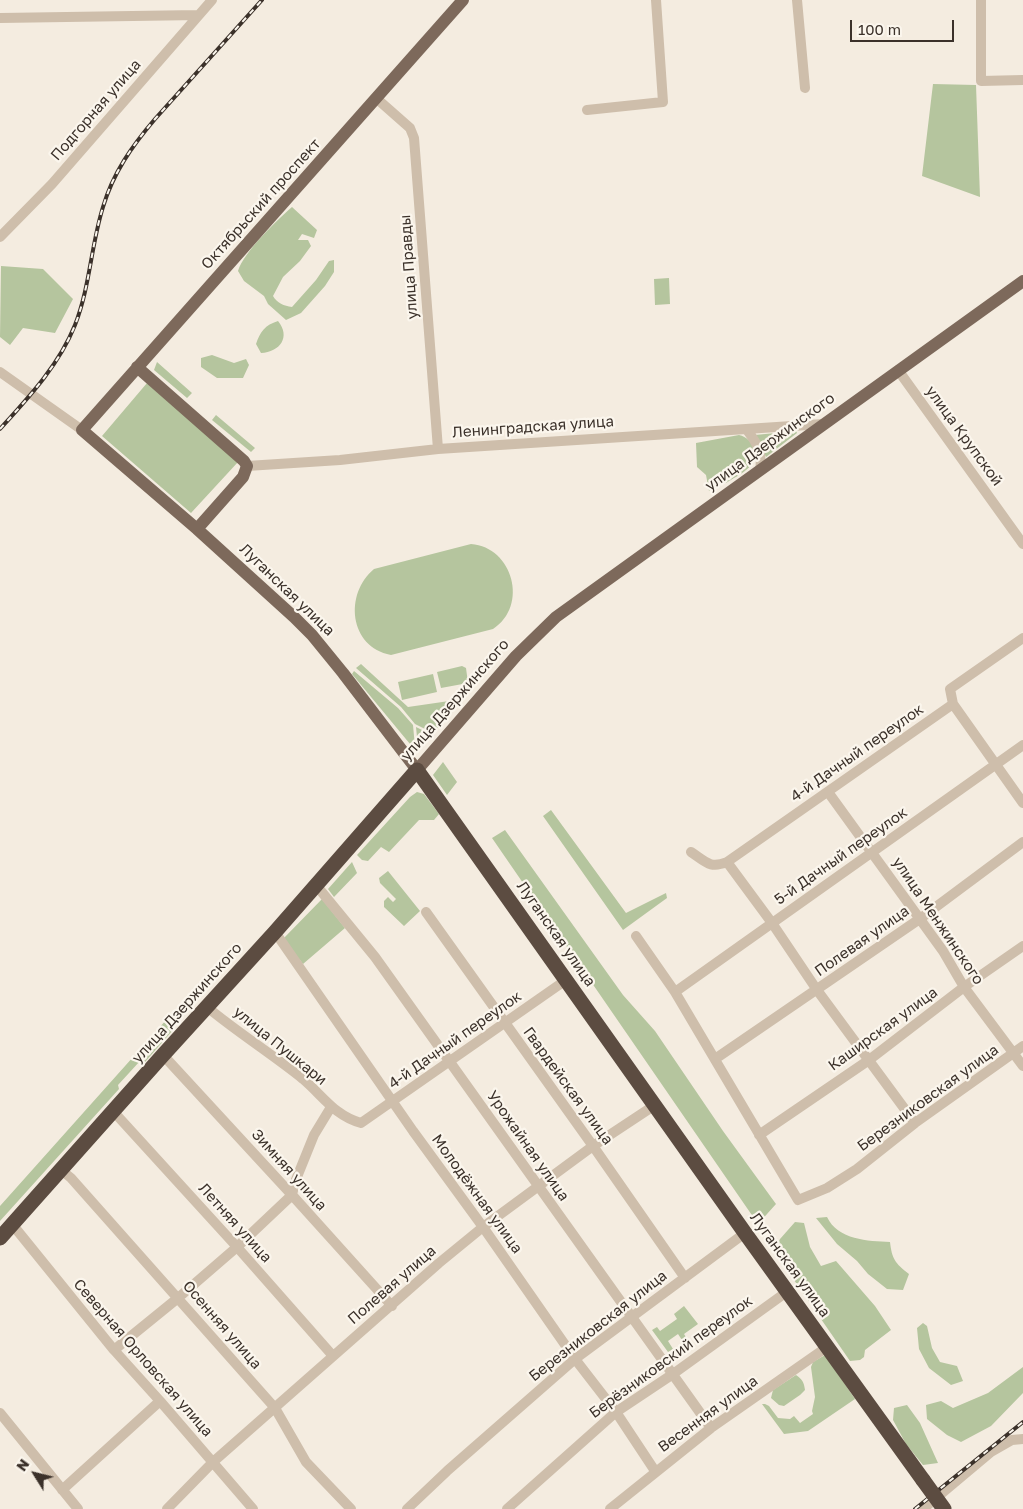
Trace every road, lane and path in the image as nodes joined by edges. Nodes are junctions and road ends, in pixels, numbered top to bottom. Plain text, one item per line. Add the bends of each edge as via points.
1 (212, 0) edge
2 (464, 0) edge
3 (656, 0) edge
4 (797, 0) edge
5 (981, 0) edge
6 (199, 15) junction
7 (0, 18) edge
8 (1023, 80) edge
9 (805, 88) dead end
10 (376, 98) junction
11 (587, 110) dead end
12 (0, 236) edge
13 (1023, 281) edge
14 (138, 367) junction
15 (898, 370) junction
16 (0, 372) edge
17 (823, 424) junction
18 (82, 430) junction
19 (747, 430) junction
20 (438, 450) junction
21 (247, 466) junction
22 (760, 470) junction
23 (197, 528) junction
24 (1023, 544) edge
25 (1023, 638) edge
26 (953, 704) junction
27 (1023, 745) edge
28 (997, 763) junction
29 (417, 770) junction
30 (828, 792) junction
31 (1023, 802) edge
32 (1023, 842) edge
33 (692, 852) dead end
34 (872, 853) junction
35 (727, 862) junction
36 (316, 885) junction
37 (426, 912) dead end
38 (920, 918) junction
39 (772, 923) junction
40 (276, 932) junction
41 (636, 936) dead end
42 (1023, 946) edge
43 (566, 980) junction
44 (964, 987) junction
45 (817, 990) junction
46 (675, 992) junction
47 (207, 1007) junction
48 (505, 1023) junction
49 (1023, 1046) edge
50 (1014, 1053) junction
51 (163, 1055) junction
52 (715, 1059) junction
53 (869, 1060) junction
54 (450, 1062) junction
55 (1023, 1066) edge
56 (393, 1102) junction
57 (656, 1105) junction
58 (331, 1107) junction
59 (113, 1111) junction
60 (361, 1123) joint
61 (915, 1124) junction
62 (759, 1135) junction
63 (593, 1146) junction
64 (60, 1169) junction
65 (538, 1187) junction
66 (292, 1195) junction
67 (12, 1224) junction
68 (483, 1227) junction
69 (746, 1233) junction
70 (0, 1238) edge
71 (237, 1247) junction
72 (685, 1278) junction
73 (788, 1291) junction
74 (178, 1298) junction
75 (392, 1306) junction
76 (632, 1318) junction
77 (827, 1347) junction
78 (114, 1350) junction
79 (333, 1356) junction
80 (575, 1359) junction
81 (673, 1374) junction
82 (160, 1401) junction
83 (275, 1408) junction
84 (616, 1412) junction
85 (0, 1413) edge
86 (711, 1428) junction
87 (1023, 1439) edge
88 (213, 1462) junction
89 (655, 1472) junction
90 (62, 1490) junction
91 (78, 1509) edge
92 (167, 1509) edge
93 (253, 1509) edge
94 (351, 1509) edge
95 (407, 1509) edge
96 (507, 1509) edge
97 (610, 1509) edge
98 (923, 1509) edge
99 (944, 1509) edge

1 - 6 street, Подгорная улица
2 - 10 main road, Октябрьский проспект
3 - 11 street via 663,102
4 - 9 street
5 - 8 street via 981,81
6 - 7 street
6 - 12 street, Подгорная улица via 52,184
10 - 14 main road, Октябрьский проспект
10 - 20 street, улица Правды via 410,128 414,138
13 - 15 main road, улица Дзержинского
14 - 18 main road, Октябрьский проспект
14 - 21 main road
15 - 17 main road, улица Дзержинского
15 - 24 street, улица Крупской
16 - 18 street
17 - 19 street, Ленинградская улица
17 - 22 main road, улица Дзержинского
18 - 23 main road, Луганская улица
19 - 20 street, Ленинградская улица
19 - 22 street via 760,452
20 - 21 street, Ленинградская улица
21 - 23 main road via 243,477
22 - 29 main road, улица Дзержинского via 556,617 516,656
23 - 29 main road, Луганская улица via 312,634
25 - 26 street via 950,689
26 - 28 street
26 - 30 street, 4-й Дачный переулок
27 - 28 street, 5-й Дачный переулок
28 - 31 street
28 - 34 street, 5-й Дачный переулок
29 - 36 highway, улица Дзержинского
29 - 43 highway, Луганская улица
30 - 34 street, улица Менжинского
30 - 35 street, 4-й Дачный переулок
32 - 38 street, Полевая улица
33 - 35 street via 710,865
34 - 38 street, улица Менжинского
34 - 39 street, 5-й Дачный переулок
35 - 39 street
36 - 40 highway, улица Дзержинского
36 - 54 street, Урожайная улица via 375,957
37 - 48 street, Гвардейская улица
38 - 44 street, улица Менжинского
38 - 45 street, Полевая улица
39 - 45 street
39 - 46 street, 5-й Дачный переулок
40 - 47 highway, улица Дзержинского
40 - 56 street, Молодёжная улица
41 - 46 street
42 - 44 street, Каширская улица
43 - 48 street, 4-й Дачный переулок
43 - 57 highway, Луганская улица
44 - 50 street, улица Менжинского
44 - 53 street, Каширская улица
45 - 52 street, Полевая улица
45 - 53 street
46 - 52 street
47 - 51 highway, улица Дзержинского
47 - 58 street, улица Пушкари via 304,1080
48 - 54 street, 4-й Дачный переулок
48 - 63 street, Гвардейская улица
49 - 50 street, Березниковская улица
50 - 55 street, улица Менжинского
50 - 61 street, Березниковская улица
51 - 59 highway, улица Дзержинского
51 - 66 street, Зимняя улица
52 - 62 street
53 - 61 street
53 - 62 street, Каширская улица
54 - 56 street, 4-й Дачный переулок
54 - 65 street, Урожайная улица
56 - 60 street, 4-й Дачный переулок
56 - 68 street, Молодёжная улица
57 - 63 street, Полевая улица
57 - 69 highway, Луганская улица
58 - 60 street, улица Пушкари
58 - 66 street via 314,1135
59 - 64 highway, улица Дзержинского
59 - 71 street, Летняя улица
61 - 62 street, Березниковская улица via 857,1169 827,1188 798,1200
63 - 65 street, Полевая улица
63 - 72 street, Гвардейская улица
64 - 67 highway, улица Дзержинского
64 - 74 street, Осенняя улица
65 - 68 street, Полевая улица
65 - 76 street, Урожайная улица
66 - 71 street
66 - 75 street, Зимняя улица
67 - 70 highway, улица Дзержинского
67 - 78 street, Северная Орловская улица
68 - 75 street, Полевая улица
68 - 80 street, Молодёжная улица
69 - 72 street, Березниковская улица
69 - 73 highway, Луганская улица
71 - 74 street
71 - 79 street, Летняя улица
72 - 76 street, Березниковская улица
73 - 77 highway, Луганская улица
73 - 81 street, Берёзниковский переулок
74 - 78 street
74 - 83 street, Осенняя улица
75 - 79 street, Полевая улица
76 - 80 street, Березниковская улица
76 - 81 street, Урожайная улица
77 - 86 street, Весенняя улица
77 - 99 highway, Луганская улица, bridge
78 - 82 street, Северная Орловская улица
79 - 83 street, Полевая улица
80 - 84 street, Молодёжная улица
80 - 95 street, Березниковская улица
81 - 84 street, Берёзниковский переулок
81 - 86 street, Урожайная улица
82 - 88 street, Северная Орловская улица
82 - 90 street
83 - 88 street, Полевая улица
83 - 94 street, Осенняя улица via 306,1462
84 - 89 street, Молодёжная улица
84 - 96 street, Берёзниковский переулок
85 - 90 street
86 - 89 street, Весенняя улица
87 - 98 street via 1012,1440 996,1448
88 - 92 street, Полевая улица
88 - 93 street, Северная Орловская улица
89 - 97 street, Весенняя улица
90 - 91 street

